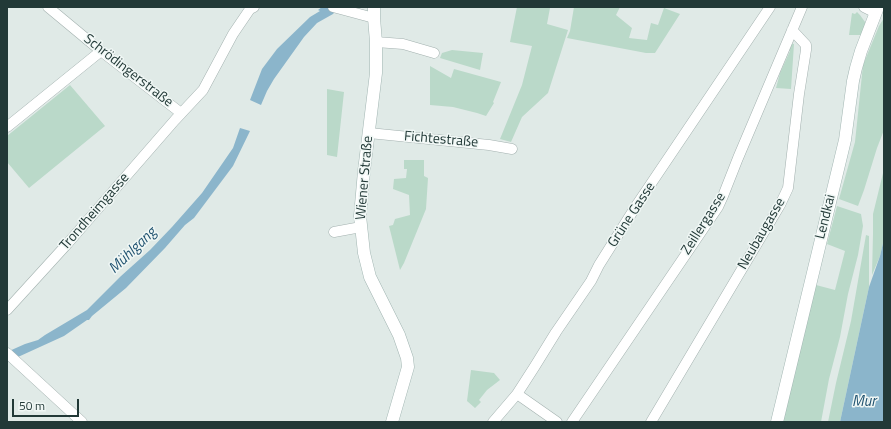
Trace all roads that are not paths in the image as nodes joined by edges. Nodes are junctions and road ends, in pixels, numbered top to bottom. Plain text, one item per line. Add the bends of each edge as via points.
1 (48, 7) edge
2 (254, 7) edge
3 (770, 7) edge
4 (802, 7) edge
5 (864, 7) edge
6 (337, 8) edge
7 (877, 10) edge
8 (374, 13) edge
9 (792, 30) junction
10 (376, 42) junction
11 (101, 51) junction
12 (434, 53) dead end
13 (181, 113) junction
14 (7, 127) edge
15 (369, 133) junction
16 (512, 149) dead end
17 (361, 227) junction
18 (334, 232) dead end
19 (7, 310) edge
20 (7, 353) edge
21 (517, 394) junction
22 (82, 422) edge
23 (392, 422) edge
24 (493, 422) edge
25 (557, 422) edge
26 (572, 422) edge
27 (651, 422) edge
28 (777, 422) edge

1 - 11 street, Schrödingerstraße
2 - 13 street, Schrödingerstraße via 232,34 203,90
3 - 21 street, Grüne Gasse via 638,203 591,281
4 - 9 street, Zeillergasse
5 - 7 street
6 - 8 street
7 - 28 main road, Lendkai via 856,68 845,140
8 - 10 main road, Wiener Straße
9 - 26 street, Zeillergasse via 718,207
9 - 27 street, Neubaugasse via 806,45 806,50 788,188
10 - 12 street via 403,44
10 - 15 main road, Wiener Straße via 376,73
11 - 13 street, Schrödingerstraße
11 - 14 street
13 - 19 street, Trondheimgasse
15 - 16 street, Fichtestraße
15 - 17 main road, Wiener Straße
17 - 18 street
17 - 23 main road, Wiener Straße via 370,277 399,335 407,358 408,367
20 - 22 street
21 - 24 street, Grüne Gasse
21 - 25 street

